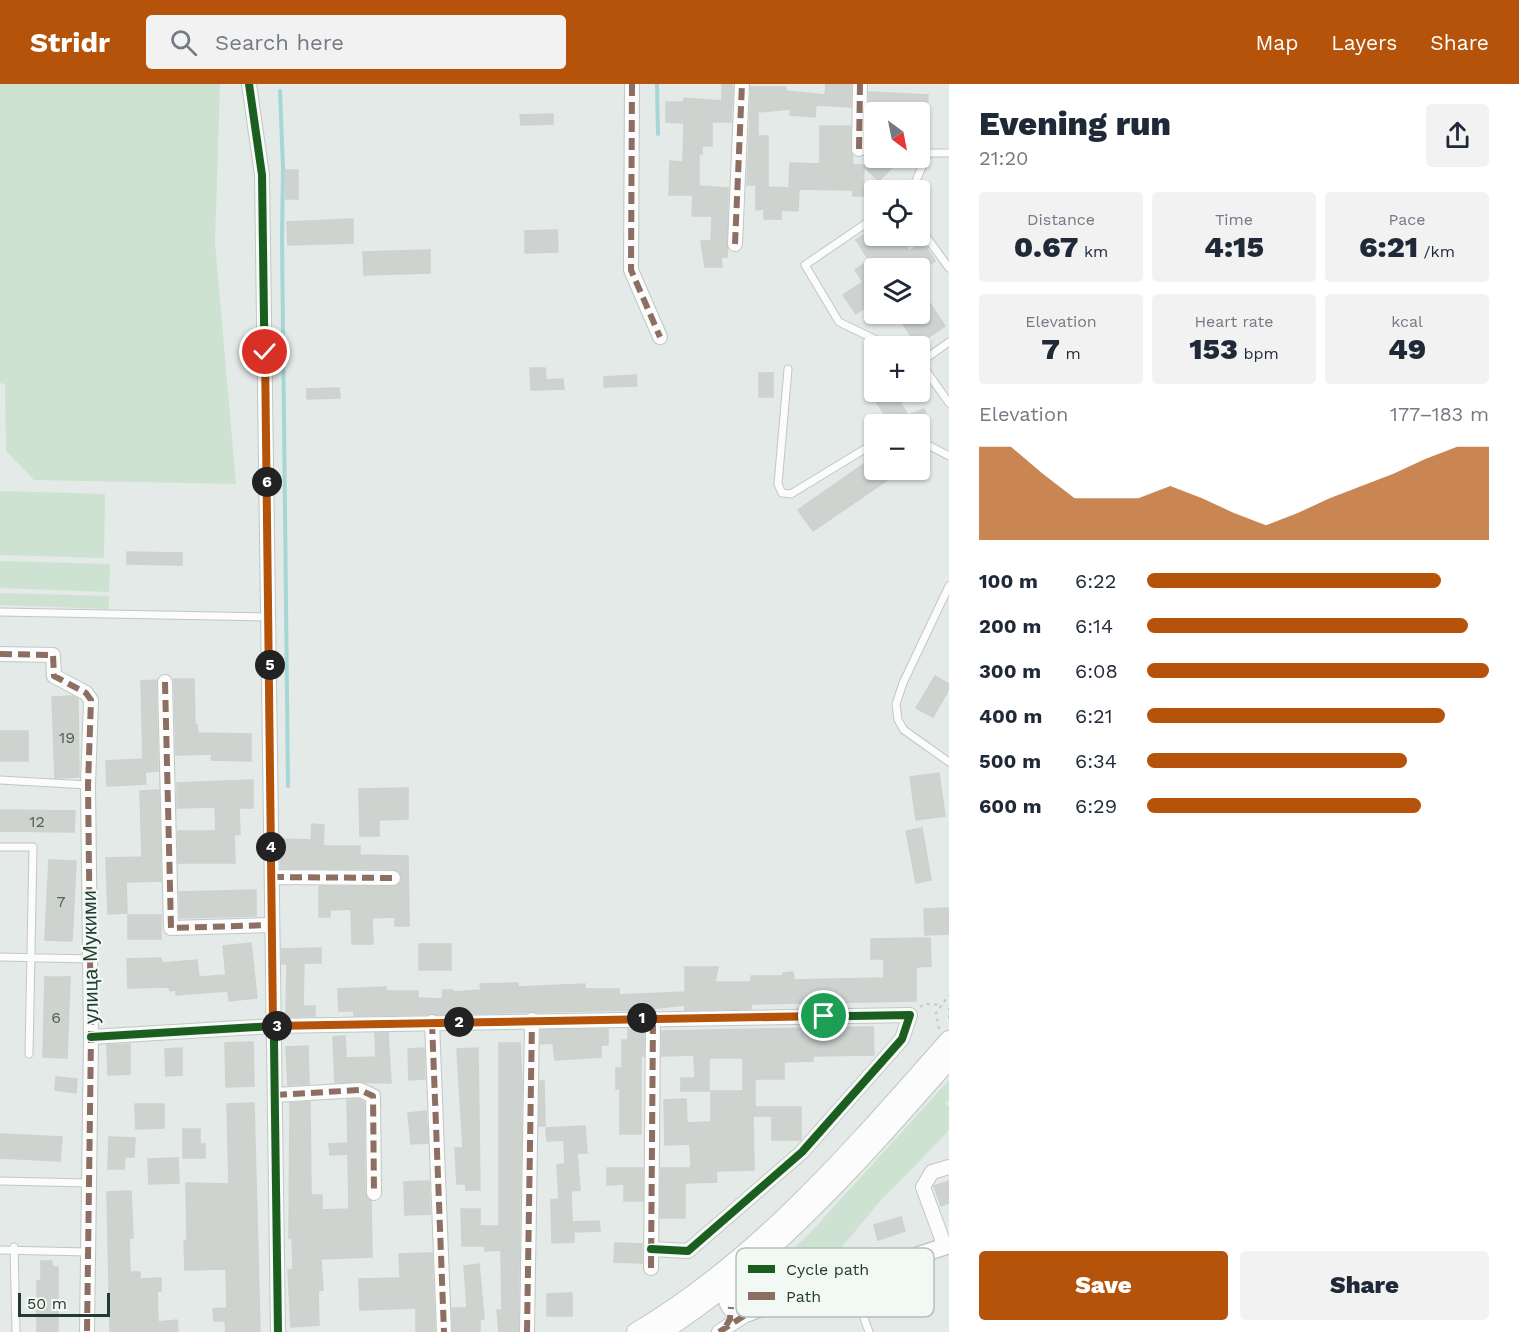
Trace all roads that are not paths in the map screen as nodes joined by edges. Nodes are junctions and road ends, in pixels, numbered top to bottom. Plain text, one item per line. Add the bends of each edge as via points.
1 (249, 84) edge
2 (632, 84) edge
3 (742, 84) edge
4 (860, 84) edge
5 (859, 149) dead end
6 (949, 153) edge
7 (916, 180) edge
8 (864, 225) edge
9 (930, 242) edge
10 (735, 244) dead end
11 (949, 268) edge
12 (868, 336) edge
13 (660, 337) dead end
14 (949, 342) edge
15 (930, 355) edge
16 (788, 369) dead end
17 (930, 376) edge
18 (949, 403) edge
19 (930, 446) edge
20 (864, 449) edge
21 (949, 456) edge
22 (949, 586) edge
23 (0, 612) edge
24 (269, 617) junction
25 (0, 654) edge
26 (165, 682) dead end
27 (949, 762) edge
28 (0, 780) edge
29 (88, 785) junction
30 (0, 847) edge
31 (272, 877) junction
32 (393, 878) dead end
33 (272, 925) junction
34 (0, 957) edge
35 (29, 957) junction
36 (90, 959) junction
37 (652, 1018) junction
38 (531, 1020) junction
39 (432, 1022) junction
40 (273, 1026) junction
41 (91, 1037) junction
42 (946, 1037) edge
43 (29, 1054) dead end
44 (949, 1060) edge
45 (275, 1095) junction
46 (949, 1167) edge
47 (0, 1181) edge
48 (88, 1183) junction
49 (374, 1193) dead end
50 (947, 1246) edge
51 (758, 1248) edge
52 (762, 1248) edge
53 (651, 1249) junction
54 (0, 1250) edge
55 (15, 1250) junction
56 (88, 1252) junction
57 (651, 1268) dead end
58 (736, 1269) edge
59 (736, 1290) edge
60 (708, 1292) junction
61 (736, 1297) edge
62 (742, 1317) edge
63 (863, 1317) edge
64 (720, 1331) edge
65 (16, 1332) edge
66 (87, 1332) edge
67 (278, 1332) edge
68 (444, 1332) edge
69 (527, 1332) edge
70 (636, 1332) edge
71 (662, 1332) edge
72 (868, 1332) edge

1 - 24 street via 262,175
2 - 13 street via 631,270
3 - 10 street
4 - 5 street
6 - 7 lane via 928,153
8 - 12 lane via 805,265 839,322
9 - 11 lane
14 - 15 lane
16 - 20 lane via 778,484 782,493 790,494
17 - 18 lane
19 - 21 lane
22 - 27 lane via 896,704 904,730
23 - 24 lane
24 - 31 street
25 - 29 street, улица Мукими via 53,655 54,676 86,693 91,700
26 - 33 street via 171,928
28 - 29 lane
29 - 36 street, улица Мукими
30 - 35 lane via 33,847
31 - 32 street
31 - 33 street
33 - 40 street
34 - 35 lane
35 - 36 lane
35 - 43 lane
36 - 41 street, улица Мукими
37 - 38 street
37 - 53 street
37 - 53 street via 910,1015 902,1039 802,1152 688,1251
38 - 39 street
38 - 69 street
39 - 40 street
39 - 68 street
40 - 41 street
40 - 45 street
41 - 48 street, улица Мукими
42 - 51 main road via 823,1180
44 - 52 main road via 832,1191
45 - 49 street via 360,1090 373,1096
45 - 67 street
46 - 50 street via 932,1172 923,1187
47 - 48 lane
48 - 56 street, улица Мукими
53 - 57 street
54 - 55 lane
55 - 56 lane
55 - 65 lane
56 - 66 street, улица Мукими
58 - 60 main road
59 - 60 main road
60 - 70 main road
60 - 71 main road
61 - 64 street via 730,1319
62 - 64 street
63 - 72 lane

